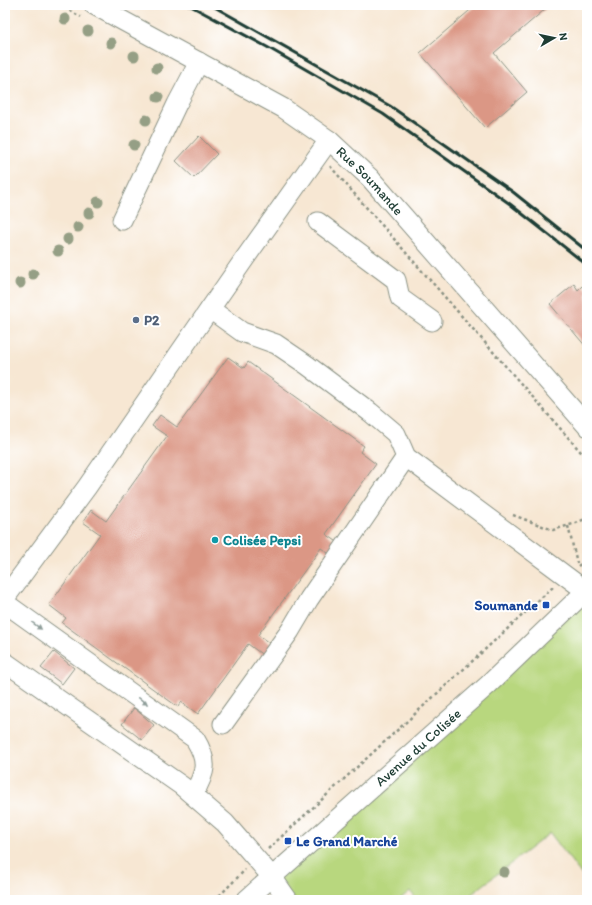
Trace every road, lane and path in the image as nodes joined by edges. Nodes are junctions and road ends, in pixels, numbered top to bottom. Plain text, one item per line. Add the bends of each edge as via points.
1 (94, 5) edge
2 (198, 62) junction
3 (324, 147) junction
4 (122, 220) dead end
5 (318, 222) dead end
6 (210, 309) junction
7 (432, 322) dead end
8 (587, 426) edge
9 (406, 457) junction
10 (587, 458) edge
11 (587, 518) edge
12 (496, 524) junction
13 (568, 525) junction
14 (587, 558) edge
15 (572, 571) junction
16 (586, 591) edge
17 (5, 598) edge
18 (5, 603) edge
19 (5, 662) edge
20 (223, 724) dead end
21 (193, 795) junction
22 (257, 859) junction
23 (272, 877) junction
24 (215, 900) edge
25 (246, 900) edge
26 (288, 900) edge

1 - 2 street, Rue Soumande
2 - 3 street, Rue Soumande via 283,108
2 - 4 street
3 - 6 street
3 - 8 street, Rue Soumande via 370,178
3 - 10 path
5 - 7 street via 396,280 400,298
6 - 9 street via 242,332 276,344 370,412 396,434
6 - 17 street via 87,487
9 - 12 street
9 - 20 street via 290,630
11 - 13 path
12 - 13 path via 513,515 552,530
12 - 15 street
13 - 15 path
14 - 15 path
15 - 16 street
15 - 22 path
16 - 23 street, Avenue du Colisée via 488,686
18 -> 21 street via 195,739 203,752 205,766 202,780
19 - 21 street
21 - 22 street via 225,823
22 - 23 street
22 - 24 path
23 - 25 street, Avenue du Colisée
23 - 26 street

